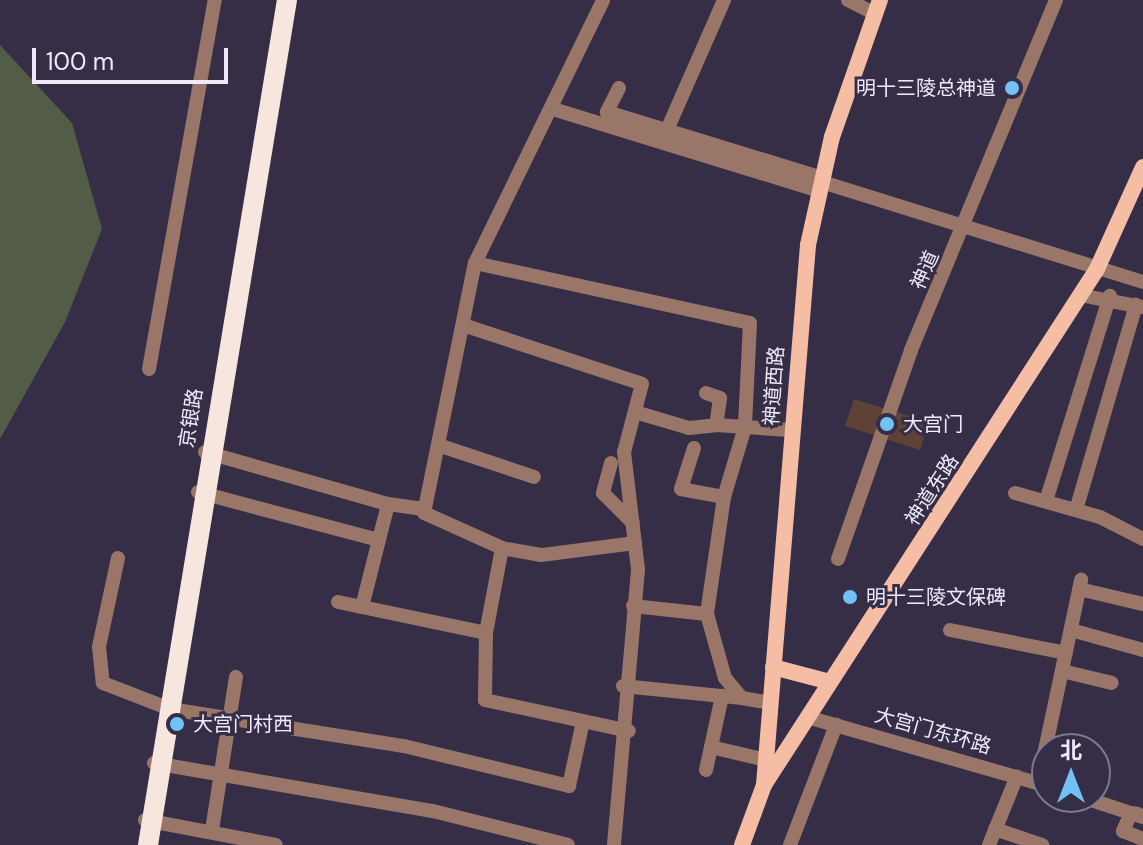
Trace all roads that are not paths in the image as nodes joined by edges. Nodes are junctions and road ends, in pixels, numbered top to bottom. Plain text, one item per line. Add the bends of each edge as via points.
1 (215, 0) edge
2 (278, 0) edge
3 (287, 0) edge
4 (603, 0) edge
5 (724, 0) edge
6 (848, 0) edge
7 (1056, 0) edge
8 (878, 7) edge
9 (619, 88) dead end
10 (553, 109) junction
11 (667, 130) junction
12 (1143, 167) edge
13 (821, 184) junction
14 (966, 227) junction
15 (475, 263) junction
16 (1097, 269) junction
17 (1143, 282) edge
18 (1080, 295) junction
19 (1110, 296) junction
20 (1139, 306) edge
21 (463, 325) junction
22 (149, 369) dead end
23 (706, 393) dead end
24 (635, 412) junction
25 (716, 425) junction
26 (745, 427) junction
27 (790, 430) junction
28 (438, 445) junction
29 (694, 448) dead end
30 (207, 452) junction
31 (611, 463) dead end
32 (534, 477) dead end
33 (201, 493) junction
34 (1015, 493) dead end
35 (724, 497) junction
36 (1046, 501) junction
37 (388, 504) junction
38 (424, 509) junction
39 (1076, 510) junction
40 (633, 523) junction
41 (1142, 536) edge
42 (379, 540) junction
43 (635, 543) junction
44 (502, 548) junction
45 (118, 558) dead end
46 (838, 559) dead end
47 (338, 602) dead end
48 (1143, 604) edge
49 (633, 606) junction
50 (362, 607) junction
51 (707, 614) junction
52 (950, 630) dead end
53 (1071, 630) junction
54 (486, 633) junction
55 (1143, 650) edge
56 (1066, 653) junction
57 (773, 667) junction
58 (1062, 671) junction
59 (236, 677) dead end
60 (830, 682) junction
61 (1112, 683) dead end
62 (623, 686) junction
63 (722, 696) junction
64 (742, 698) junction
65 (770, 703) junction
66 (167, 706) junction
67 (807, 717) junction
68 (229, 719) junction
69 (583, 721) junction
70 (836, 725) junction
71 (629, 731) junction
72 (1051, 733) edge
73 (711, 747) junction
74 (766, 760) junction
75 (157, 764) junction
76 (706, 770) dead end
77 (221, 774) junction
78 (1017, 776) junction
79 (1031, 780) edge
80 (764, 785) junction
81 (1111, 806) edge
82 (1139, 815) edge
83 (148, 821) junction
84 (995, 829) junction
85 (212, 830) junction
86 (1121, 838) edge
87 (1143, 839) edge
88 (140, 845) edge
89 (148, 845) edge
90 (276, 845) edge
91 (568, 845) edge
92 (614, 845) edge
93 (742, 845) edge
94 (790, 845) edge
95 (989, 845) edge
96 (1042, 845) edge

1 - 22 street
2 - 30 highway, 京银路
3 - 30 highway, 京银路
4 - 10 street
5 - 11 street
6 - 8 street
7 - 14 street, 神道
8 - 13 main road, 神道西路
9 - 11 street via 607,112
10 - 13 street
10 - 15 street
11 - 13 street
12 - 16 main road, 神道东路
13 - 14 street
13 - 27 main road, 神道西路
14 - 16 street
14 - 46 street, 神道 via 911,350
15 - 21 street
15 - 26 street via 750,323
16 - 17 street
16 - 18 main road, 神道东路
18 - 19 street
18 - 60 main road, 神道东路
19 - 20 street
19 - 36 street
20 - 39 street
21 - 24 street via 642,384
21 - 28 street
23 - 25 street via 720,398
24 - 25 street via 689,428
24 - 40 street via 624,452
25 - 26 street
26 - 27 street
26 - 35 street
27 - 57 main road, 神道西路
28 - 32 street
28 - 38 street
29 - 35 street via 681,489
30 - 33 highway, 京银路
30 - 37 street
31 - 40 street via 603,493
33 - 42 street
33 - 66 highway, 京银路
34 - 36 street
35 - 51 street
36 - 39 street
37 - 38 street
37 - 42 street
38 - 44 street via 436,524
39 - 41 street
40 - 43 street
42 - 50 street
43 - 44 street via 577,555
43 - 49 street
44 - 54 street
45 - 66 street via 99,671 103,683
47 - 50 street
48 - 53 street via 1080,584
49 - 51 street
49 - 62 street
50 - 54 street
51 - 64 street via 713,650
52 - 56 street
53 - 55 street
53 - 56 street
54 - 69 street via 485,700
56 - 58 street
57 - 60 main road via 802,670
57 - 65 main road, 神道西路
58 - 61 street
58 - 72 street
59 - 68 street
60 - 67 main road, 神道东路
62 - 63 street
62 - 71 street
63 - 64 street
63 - 73 street
64 - 65 street
65 - 74 main road, 神道西路
66 - 68 street
66 - 75 highway, 京银路
67 - 70 street, 大宫门东环路
67 - 80 main road, 神道东路
68 - 69 street via 404,746 569,786
68 - 77 street
69 - 71 street
70 - 78 street, 大宫门东环路
70 - 94 street
71 - 92 street
73 - 74 street
73 - 76 street
74 - 80 main road, 神道西路
75 - 77 street
75 - 83 highway, 京银路
77 - 85 street
77 - 91 street via 433,811
78 - 79 street, 大宫门东环路
78 - 84 street
80 - 93 main road
81 - 82 street
82 - 86 street
83 - 85 street
83 - 88 highway, 京银路
83 - 89 highway, 京银路
84 - 95 street
84 - 96 street
85 - 90 street
86 - 87 street

